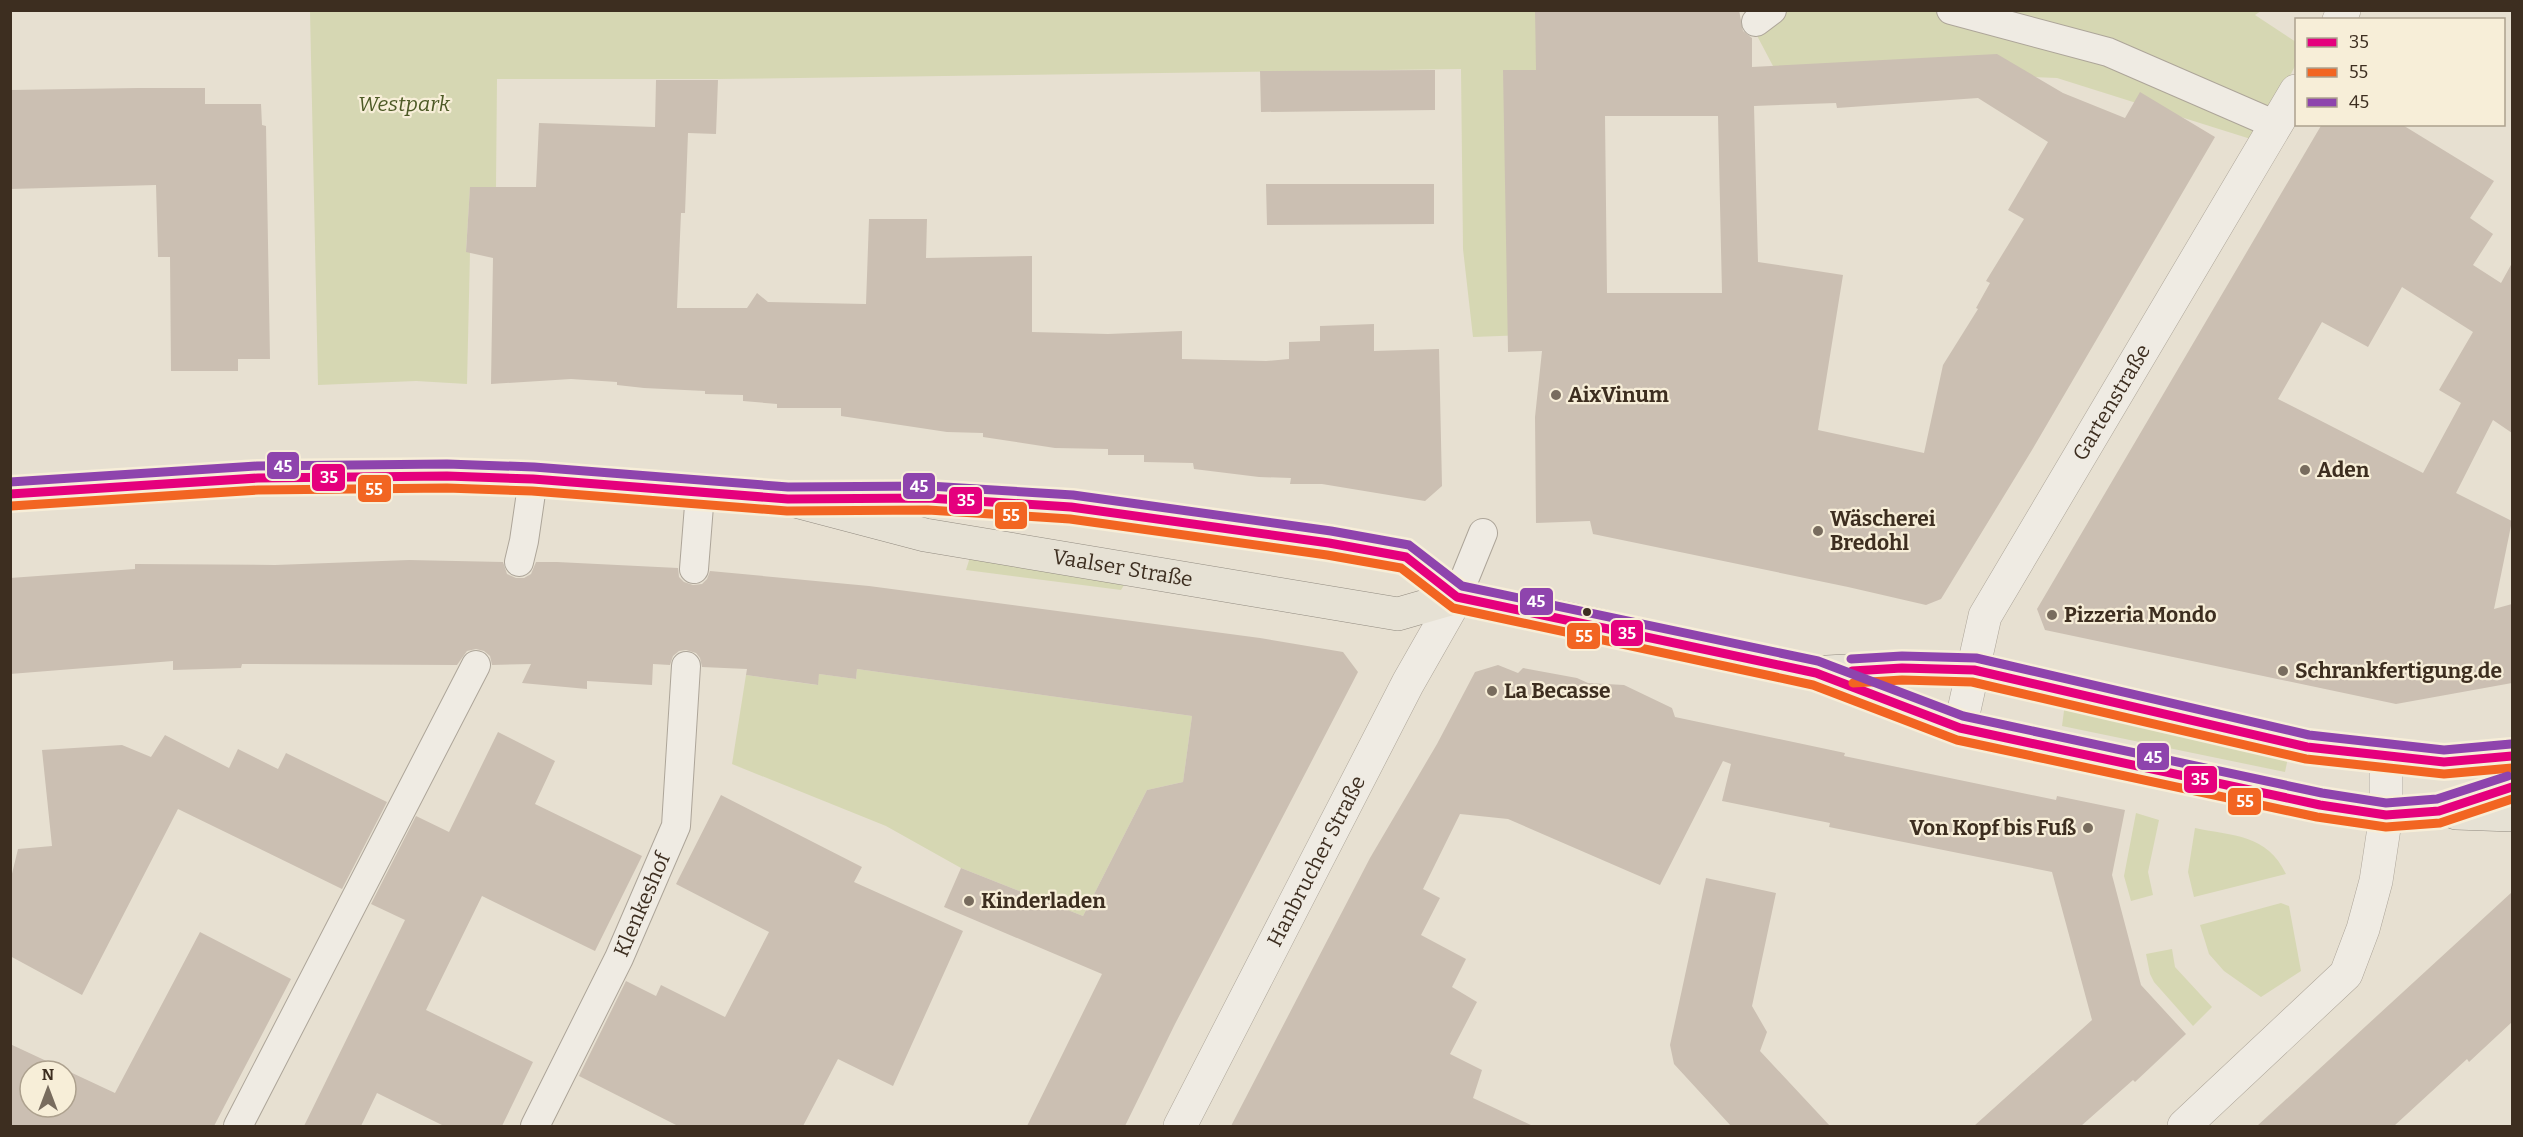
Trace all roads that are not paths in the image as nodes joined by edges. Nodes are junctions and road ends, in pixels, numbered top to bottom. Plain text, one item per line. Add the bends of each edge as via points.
1 (1951, 10) edge
2 (2295, 93) edge
3 (2277, 124) junction
4 (533, 479) junction
5 (700, 493) junction
6 (10, 494) edge
7 (788, 499) junction
8 (1483, 533) dead end
9 (519, 562) dead end
10 (694, 569) dead end
11 (1458, 597) junction
12 (476, 665) dead end
13 (686, 666) dead end
14 (1974, 670) junction
15 (1816, 673) junction
16 (1960, 728) junction
17 (2386, 756) junction
18 (2510, 771) edge
19 (2439, 811) junction
20 (2386, 814) junction
21 (2512, 815) edge
22 (238, 1126) edge
23 (535, 1126) edge
24 (1180, 1126) edge
25 (2184, 1126) edge

1 - 3 lane via 2108,52
2 - 3 street, Gartenstraße
3 - 14 street, Gartenstraße via 1985,616
4 - 5 main road, Vaalser Straße
4 - 6 main road, Vaalser Straße via 299,477
4 - 9 lane
5 - 7 main road, Vaalser Straße
5 - 10 lane
7 - 11 main road, Vaalser Straße via 925,535 1398,614
7 - 11 main road, Vaalser Straße via 928,498 1071,507 1329,543 1407,557
8 - 11 lane
11 - 15 main road, Vaalser Straße
11 - 24 street, Hanbrucher Straße via 1408,683
12 - 22 lane
13 - 23 lane, Klenkeshof via 676,826 619,958
14 - 15 main road, Vaalser Straße via 1902,668
14 - 16 street, Gartenstraße
14 - 17 main road, Vaalser Straße via 2307,747
15 - 16 main road, Vaalser Straße
16 - 20 main road, Vaalser Straße via 2320,805
17 - 18 main road, Vaalser Straße
17 - 20 street
18 - 19 main road, Vaalser Straße
19 - 20 main road, Vaalser Straße
19 - 21 main road
20 - 25 street via 2373,895 2346,974

